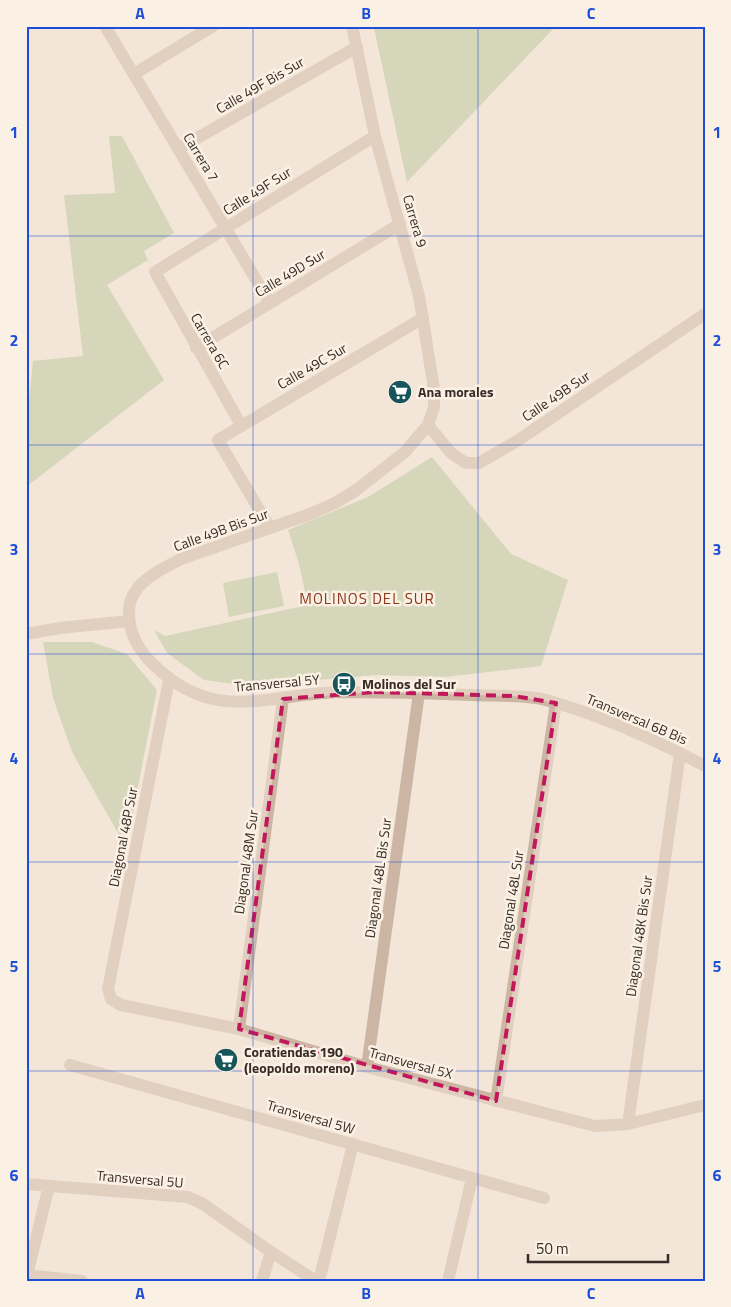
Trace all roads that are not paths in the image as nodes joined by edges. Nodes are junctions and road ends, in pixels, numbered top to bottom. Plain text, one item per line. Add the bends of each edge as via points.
1 (105, 26) edge
2 (213, 26) edge
3 (352, 26) edge
4 (357, 47) junction
5 (134, 74) junction
6 (376, 136) junction
7 (178, 149) junction
8 (400, 224) junction
9 (226, 228) junction
10 (155, 272) joint
11 (270, 303) junction
12 (705, 314) edge
13 (423, 318) junction
14 (196, 348) junction
15 (242, 425) junction
16 (428, 425) junction
17 (270, 528) junction
18 (129, 621) junction
19 (26, 634) edge
20 (169, 680) junction
21 (419, 693) junction
22 (283, 699) junction
23 (556, 703) junction
24 (680, 753) junction
25 (705, 766) edge
26 (111, 999) joint
27 (239, 1029) junction
28 (70, 1065) dead end
29 (367, 1067) junction
30 (496, 1101) junction
31 (705, 1105) edge
32 (628, 1124) junction
33 (353, 1144) junction
34 (472, 1178) junction
35 (26, 1184) edge
36 (49, 1186) junction
37 (544, 1198) dead end
38 (271, 1252) junction
39 (27, 1276) edge
40 (82, 1281) edge
41 (262, 1281) edge
42 (317, 1281) edge
43 (448, 1281) edge

1 - 5 street, Carrera 7
2 - 5 street
3 - 4 street, Carrera 9
4 - 6 street, Carrera 9
4 - 7 street, Calle 49F Bis Sur
5 - 7 street, Carrera 7
6 - 8 street, Carrera 9
6 - 9 street, Calle 49F Sur
7 - 9 street, Carrera 7
8 - 11 street, Calle 49D Sur
8 - 13 street, Carrera 9
9 - 10 street, Calle 49F Sur
9 - 11 street, Carrera 7
10 - 14 street, Carrera 6C
11 - 14 street, Calle 49D Sur
12 - 16 street, Calle 49B Sur via 517,441 479,463 466,463 451,453
13 - 15 street, Calle 49C Sur
13 - 16 street, Carrera 9 via 434,389 434,407
14 - 15 street, Carrera 6C
15 - 17 street, Calle 49C Sur via 218,440
16 - 17 street, Calle 49B Bis Sur via 405,452 355,491 336,503
17 - 18 street, Calle 49B Bis Sur via 161,568 142,582 133,594 128,607
18 - 19 street
18 - 20 street, Transversal 5Y via 132,635 144,656
20 - 22 street, Transversal 5Y via 188,692 225,702
20 - 26 street, Diagonal 48P Sur via 108,989
21 - 22 street, Transversal 5Y via 336,692
21 - 23 street, Transversal 5Y via 537,698
21 - 29 street, Diagonal 48L Bis Sur
22 - 27 street, Diagonal 48M Sur
23 - 24 street, Transversal 6B Bis via 599,716
23 - 30 street, Diagonal 48L Sur
24 - 25 street, Transversal 6B Bis
24 - 32 street, Diagonal 48K Bis Sur
26 - 27 street, Transversal 5X via 121,1005
27 - 29 street, Transversal 5X
28 - 33 street, Transversal 5W
29 - 30 street, Transversal 5X
30 - 32 street, Transversal 5X via 595,1126
31 - 32 street, Transversal 5X
33 - 34 street, Transversal 5W
33 - 42 street
34 - 37 street, Transversal 5W
34 - 43 street
35 - 36 street, Transversal 5U
36 - 38 street, Transversal 5U via 188,1198 203,1204
36 - 39 street
38 - 41 street
38 - 42 street, Transversal 5U
39 - 40 street

